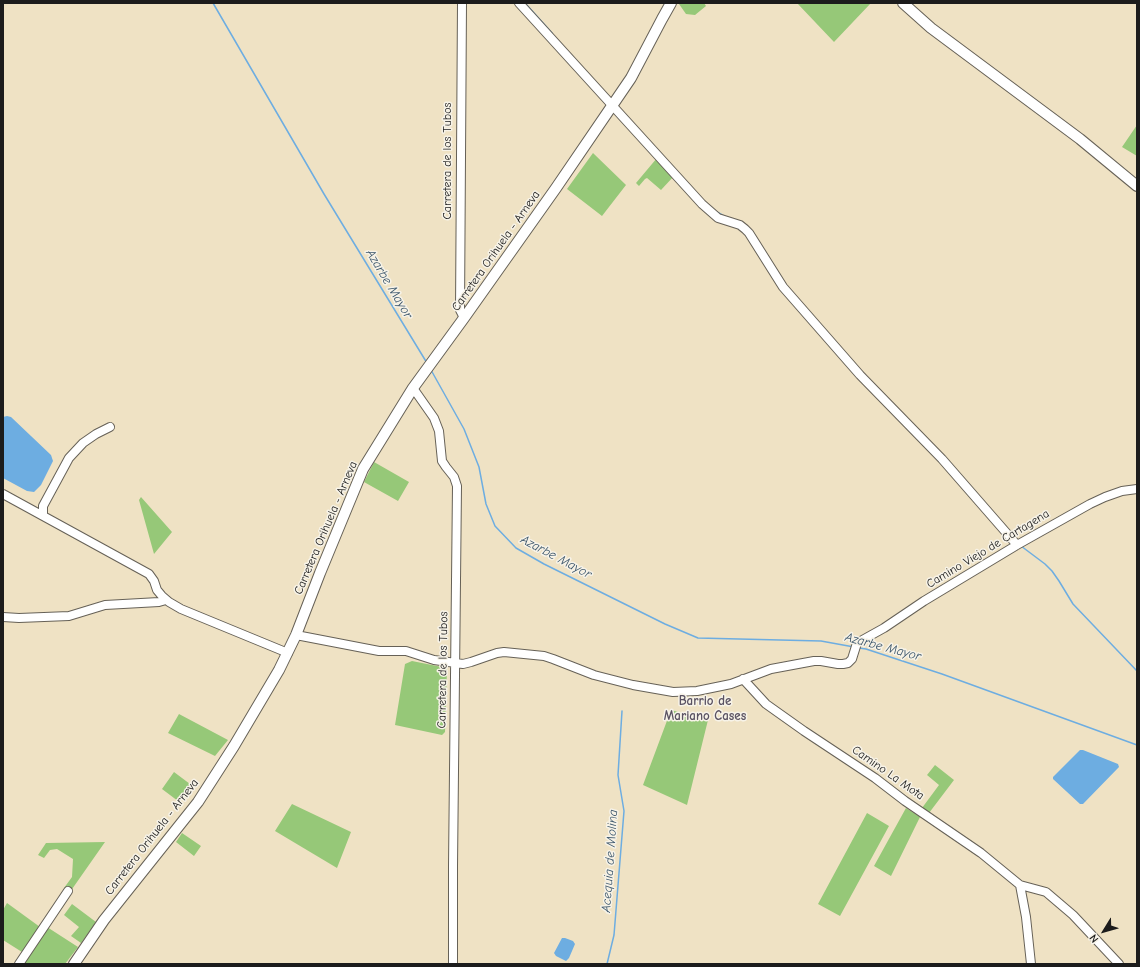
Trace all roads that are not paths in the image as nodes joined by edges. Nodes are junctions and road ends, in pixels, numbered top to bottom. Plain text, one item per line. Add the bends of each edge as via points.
1 (462, 3) edge
2 (519, 3) edge
3 (671, 3) edge
4 (903, 3) edge
5 (614, 104) junction
6 (1137, 186) edge
7 (464, 318) junction
8 (413, 388) junction
9 (110, 427) dead end
10 (1137, 489) edge
11 (3, 494) edge
12 (43, 515) junction
13 (1017, 545) junction
14 (166, 600) junction
15 (3, 617) edge
16 (296, 635) junction
17 (288, 652) junction
18 (455, 663) junction
19 (743, 679) junction
20 (1020, 885) junction
21 (68, 891) dead end
22 (19, 964) edge
23 (74, 964) edge
24 (453, 964) edge
25 (1030, 964) edge
26 (1118, 964) edge

1 - 7 street, Carretera de los Tubos via 460,310
2 - 5 street
3 - 5 main road, Carretera Orihuela - Arneva via 631,78
4 - 6 main road via 931,28 1080,138
5 - 7 main road, Carretera Orihuela - Arneva
5 - 13 street via 702,204 718,218 740,225 749,233 788,292 860,375 942,459
7 - 8 main road, Carretera Orihuela - Arneva
8 - 16 main road, Carretera Orihuela - Arneva via 363,469
8 - 18 street, Carretera de los Tubos via 434,418 439,432 442,461 458,486
9 - 12 street via 84,443 69,458 43,506
10 - 13 street, Camino Viejo de Cartagena via 1122,491 1090,504
11 - 12 street
12 - 14 street via 149,574 157,590
13 - 19 street, Camino Viejo de Cartagena via 857,643 852,659 848,663 814,660 771,669
14 - 15 street via 105,605 69,616
14 - 17 street via 181,609
16 - 17 main road, Carretera Orihuela - Arneva
16 - 18 street via 379,651 406,651 434,660
17 - 23 main road, Carretera Orihuela - Arneva via 234,746 198,802 104,920
18 - 19 street via 472,662 504,652 544,656 602,677 673,692 697,691
18 - 24 street, Carretera de los Tubos
19 - 20 street, Camino La Mota via 766,704 981,853
20 - 25 street
20 - 26 street via 1046,892 1073,916
21 - 22 street

